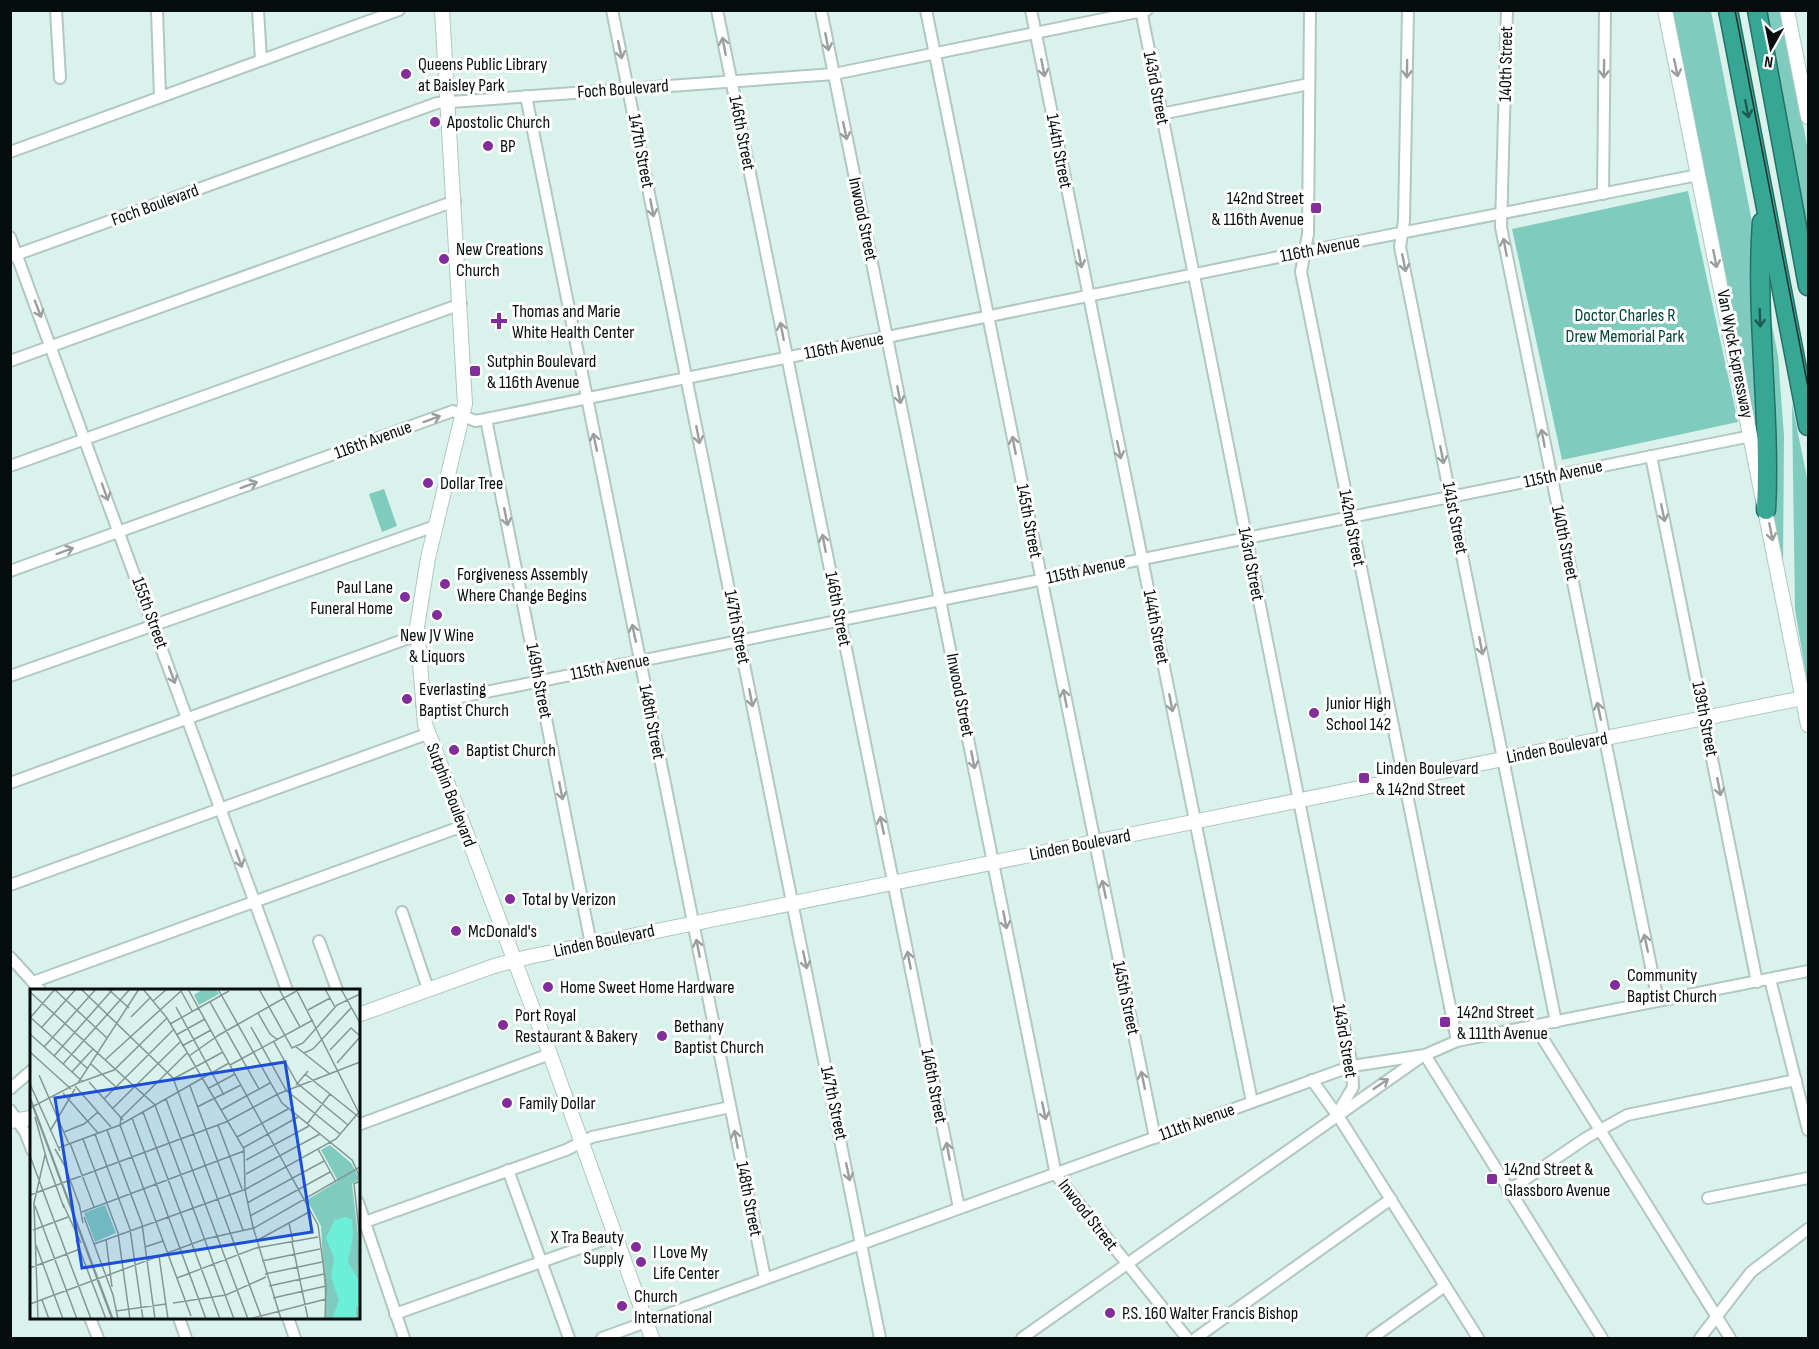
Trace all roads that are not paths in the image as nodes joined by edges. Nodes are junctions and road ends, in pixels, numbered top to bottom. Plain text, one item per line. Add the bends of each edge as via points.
1 (56, 10) edge
2 (157, 10) edge
3 (258, 10) edge
4 (399, 10) edge
5 (442, 10) edge
6 (612, 10) edge
7 (717, 10) edge
8 (821, 10) edge
9 (926, 10) edge
10 (1031, 10) edge
11 (1310, 10) edge
12 (1408, 10) edge
13 (1507, 10) edge
14 (1605, 10) edge
15 (1665, 10) edge
16 (1728, 10) edge
17 (1757, 10) edge
18 (1787, 10) edge
19 (1143, 11) edge
20 (1036, 34) junction
21 (935, 54) junction
22 (261, 60) junction
23 (834, 74) junction
24 (60, 78) dead end
25 (731, 82) junction
26 (1309, 84) junction
27 (628, 89) junction
28 (1774, 94) junction
29 (526, 96) junction
30 (160, 97) junction
31 (449, 103) junction
32 (1161, 114) junction
33 (1809, 117) edge
34 (10, 152) edge
35 (1698, 175) junction
36 (1603, 194) junction
37 (1764, 196) junction
38 (455, 201) junction
39 (1503, 214) junction
40 (1809, 225) edge
41 (1402, 234) junction
42 (10, 237) edge
43 (1303, 252) junction
44 (14, 256) edge
45 (1193, 275) junction
46 (1809, 286) edge
47 (1087, 297) junction
48 (461, 304) junction
49 (988, 317) junction
50 (888, 338) junction
51 (52, 346) junction
52 (787, 358) junction
53 (10, 361) edge
54 (687, 378) junction
55 (586, 398) junction
56 (463, 416) junction
57 (486, 419) junction
58 (1809, 426) edge
59 (1751, 436) junction
60 (86, 439) junction
61 (1652, 456) junction
62 (10, 466) edge
63 (1551, 476) junction
64 (1451, 497) junction
65 (1766, 510) junction
66 (1350, 517) junction
67 (435, 526) junction
68 (120, 531) junction
69 (1246, 537) junction
70 (1142, 558) junction
71 (10, 571) edge
72 (1041, 579) junction
73 (941, 600) junction
74 (840, 620) junction
75 (153, 624) junction
76 (417, 634) junction
77 (740, 641) junction
78 (640, 661) junction
79 (10, 676) edge
80 (539, 681) junction
81 (1806, 698) edge
82 (422, 705) junction
83 (188, 717) junction
84 (1705, 718) junction
85 (1809, 725) edge
86 (427, 734) junction
87 (1605, 739) junction
88 (1504, 759) junction
89 (1403, 779) junction
90 (10, 783) edge
91 (1299, 800) junction
92 (221, 809) junction
93 (1195, 822) junction
94 (463, 826) junction
95 (1094, 842) junction
96 (994, 862) junction
97 (893, 883) junction
98 (10, 885) edge
99 (255, 902) junction
100 (793, 903) junction
101 (402, 912) dead end
102 (693, 923) junction
103 (319, 941) dead end
104 (591, 944) junction
105 (10, 957) edge
106 (514, 960) junction
107 (1809, 971) edge
108 (1770, 979) junction
109 (1757, 982) junction
110 (37, 986) edge
111 (287, 989) edge
112 (337, 989) edge
113 (428, 989) junction
114 (1658, 1001) junction
115 (360, 1013) edge
116 (1556, 1022) junction
117 (1535, 1026) junction
118 (1457, 1041) junction
119 (550, 1054) junction
120 (1425, 1055) junction
121 (1352, 1066) junction
122 (30, 1072) edge
123 (1312, 1080) junction
124 (1796, 1080) junction
125 (10, 1089) edge
126 (1252, 1102) junction
127 (730, 1107) junction
128 (1337, 1114) junction
129 (17, 1117) edge
130 (360, 1124) edge
131 (1599, 1130) junction
132 (1809, 1130) edge
133 (1155, 1138) junction
134 (582, 1140) junction
135 (30, 1145) edge
136 (508, 1170) junction
137 (1056, 1175) junction
138 (1809, 1178) edge
139 (1508, 1191) junction
140 (1708, 1198) dead end
141 (1391, 1199) junction
142 (360, 1208) edge
143 (959, 1208) junction
144 (364, 1221) junction
145 (1809, 1229) edge
146 (615, 1236) junction
147 (862, 1243) junction
148 (541, 1262) junction
149 (1126, 1263) junction
150 (765, 1278) junction
151 (1445, 1286) junction
152 (395, 1314) junction
153 (1717, 1317) junction
154 (91, 1319) edge
155 (180, 1319) edge
156 (289, 1319) edge
157 (645, 1323) junction
158 (98, 1338) edge
159 (186, 1338) edge
160 (295, 1338) edge
161 (404, 1338) edge
162 (569, 1338) edge
163 (602, 1338) edge
164 (652, 1338) edge
165 (880, 1338) edge
166 (1022, 1338) edge
167 (1187, 1338) edge
168 (1196, 1338) edge
169 (1372, 1338) edge
170 (1478, 1338) edge
171 (1602, 1338) edge
172 (1700, 1338) edge
173 (1730, 1338) edge

1 - 24 street
2 - 30 street
3 - 22 street
4 - 22 street
5 - 31 main road, Sutphin Boulevard
6 -> 27 street, 147th Street
25 -> 7 street, 146th Street
8 -> 23 street, Inwood Street
9 - 21 street, 145th Street
10 - 20 street, 144th Street
11 - 26 street, 142nd Street
12 -> 41 street, 141st Street
13 - 39 street, 140th Street
14 -> 36 street
15 -> 35 main road, Van Wyck Expressway
16 -> 37 highway
17 - 28 highway
18 - 33 main road
19 - 20 street, Foch Boulevard
19 - 32 street, 143rd Street
20 - 21 street, Foch Boulevard
20 -> 47 street, 144th Street
21 - 23 street, Foch Boulevard
21 - 49 street, 145th Street
22 - 30 street
23 - 25 street, Foch Boulevard
23 -> 50 street, Inwood Street
25 - 27 street, Foch Boulevard
52 -> 25 street, 146th Street
26 - 32 street
26 - 43 street, 142nd Street via 1308,234
27 - 29 street, Foch Boulevard
27 -> 54 street, 147th Street
28 - 40 highway
28 - 46 highway
29 - 31 street, Foch Boulevard
29 - 55 street, 148th Street
30 - 34 street
31 - 38 main road, Sutphin Boulevard
31 - 44 street, Foch Boulevard via 437,103
32 - 45 street, 143rd Street
35 - 36 street, 116th Avenue
35 -> 59 main road, Van Wyck Expressway
36 - 39 street, 116th Avenue
37 - 58 highway
37 -> 65 highway via 1758,269 1768,466
38 - 48 main road, Sutphin Boulevard
38 - 51 street
39 - 41 street, 116th Avenue
63 -> 39 street, 140th Street via 1502,227
41 - 43 street, 116th Avenue
41 -> 64 street, 141st Street via 1400,247
42 - 44 street, 155th Street
43 - 45 street, 116th Avenue
43 - 66 street, 142nd Street via 1300,272
44 -> 51 street, 155th Street
45 - 47 street, 116th Avenue
45 - 69 street, 143rd Street
47 - 49 street, 116th Avenue
47 -> 70 street, 144th Street
48 - 56 main road, Sutphin Boulevard
48 - 60 street
49 - 50 street, 116th Avenue
72 -> 49 street, 145th Street
50 - 52 street, 116th Avenue
50 -> 73 street, Inwood Street
51 - 53 street
51 - 60 street, 155th Street
52 - 54 street, 116th Avenue
74 -> 52 street, 146th Street
54 - 55 street, 116th Avenue
54 -> 77 street, 147th Street
55 - 57 street, 116th Avenue
78 -> 55 street, 148th Street
56 - 57 street, 116th Avenue via 475,421
56 - 67 main road, Sutphin Boulevard
68 -> 56 street, 116th Avenue via 453,411
57 -> 80 street, 149th Street
59 - 61 street, 115th Avenue
59 - 65 main road, Van Wyck Expressway
60 - 62 street
60 -> 68 street, 155th Street
61 - 63 street, 115th Avenue
61 -> 84 street, 139th Street
63 - 64 street, 115th Avenue
87 -> 63 street, 140th Street
64 - 66 street, 115th Avenue
64 -> 88 street, 141st Street
65 -> 81 main road, Van Wyck Expressway
66 - 69 street, 115th Avenue
66 - 89 street, 142nd Street
67 - 75 street
67 - 76 main road, Sutphin Boulevard
71 -> 68 street, 116th Avenue
68 - 75 street, 155th Street
69 - 70 street, 115th Avenue
69 - 91 street, 143rd Street
70 - 72 street, 115th Avenue
70 -> 93 street, 144th Street
72 - 73 street, 115th Avenue
95 -> 72 street, 145th Street
73 - 74 street, 115th Avenue
73 -> 96 street, Inwood Street
74 - 77 street, 115th Avenue
97 -> 74 street, 146th Street
75 - 79 street
75 -> 83 street, 155th Street
76 - 82 main road, Sutphin Boulevard
76 - 83 street
77 - 78 street, 115th Avenue
77 -> 100 street, 147th Street
78 - 80 street, 115th Avenue
78 - 102 street, 148th Street
80 - 82 street, 115th Avenue
80 -> 104 street, 149th Street
81 - 84 main road, Linden Boulevard
81 - 85 main road, Van Wyck Expressway
82 - 86 main road, Sutphin Boulevard
83 - 90 street
83 - 92 street, 155th Street
84 - 87 main road, Linden Boulevard
84 -> 109 street, 139th Street
86 - 92 street
86 - 94 main road, Sutphin Boulevard
87 - 88 main road, Linden Boulevard
114 -> 87 street, 140th Street
88 - 89 main road, Linden Boulevard
88 - 116 street, 141st Street
89 - 91 main road, Linden Boulevard
89 - 118 street, 142nd Street
91 - 93 main road, Linden Boulevard
91 - 121 street, 143rd Street
92 - 98 street
92 -> 99 street, 155th Street
93 - 95 main road, Linden Boulevard
93 - 126 street, 144th Street
94 - 99 street
94 - 106 main road, Sutphin Boulevard
95 - 96 main road, Linden Boulevard
133 -> 95 street, 145th Street
96 - 97 main road, Linden Boulevard
96 -> 137 street, Inwood Street
97 - 100 main road, Linden Boulevard
143 -> 97 street, 146th Street
99 - 110 street
99 - 111 street, 155th Street
100 - 102 main road, Linden Boulevard
100 -> 147 street, 147th Street
101 - 113 street
102 - 104 main road, Linden Boulevard
127 -> 102 street, 148th Street
103 - 112 street
104 - 106 main road, Linden Boulevard
105 - 110 street
106 - 113 main road, Linden Boulevard
106 - 119 main road, Sutphin Boulevard
107 - 108 street, 111th Avenue
108 - 109 street, 111th Avenue
108 - 124 street
109 - 114 street, 111th Avenue
113 - 115 main road, Linden Boulevard
114 - 116 street, 111th Avenue
116 - 117 street, 111th Avenue
117 - 118 street, 111th Avenue
117 - 131 street
118 - 120 street, 111th Avenue
119 - 130 street
119 - 134 main road, Sutphin Boulevard
120 - 121 street, 111th Avenue
128 -> 120 street
120 - 139 street
121 - 123 street, 111th Avenue
121 - 128 street, 143rd Street via 1353,1087
122 - 125 street
123 - 126 street, 111th Avenue
123 - 128 street, 143rd Street
124 - 131 street via 1628,1115
124 - 132 street
126 - 133 street, 111th Avenue
127 - 134 street
150 -> 127 street, 148th Street
128 - 141 street, 143rd Street
128 - 149 street
129 - 135 street
131 - 139 street
131 - 153 street
133 - 137 street, 111th Avenue
134 - 136 street via 566,1150
134 - 146 main road, Sutphin Boulevard
136 - 144 street
136 - 148 street
137 - 143 street, 111th Avenue
137 - 149 street, Inwood Street
138 - 140 street
139 - 171 street
141 - 151 street, 143rd Street
141 - 168 street
142 - 144 street
143 - 147 street, 111th Avenue
144 - 152 street
145 - 153 street via 1751,1272
146 - 148 street
146 - 157 main road, Sutphin Boulevard
147 - 150 street, 111th Avenue
147 - 165 street, 147th Street
148 - 152 street
148 - 162 street
149 - 166 street
149 - 167 street, Inwood Street
150 - 157 street, 111th Avenue
151 - 169 street
151 - 170 street, 143rd Street
152 - 161 street
153 - 172 street
153 - 173 street
154 - 158 street
155 - 159 street
156 - 160 street
157 - 163 street, 111th Avenue
157 - 164 main road, Sutphin Boulevard

